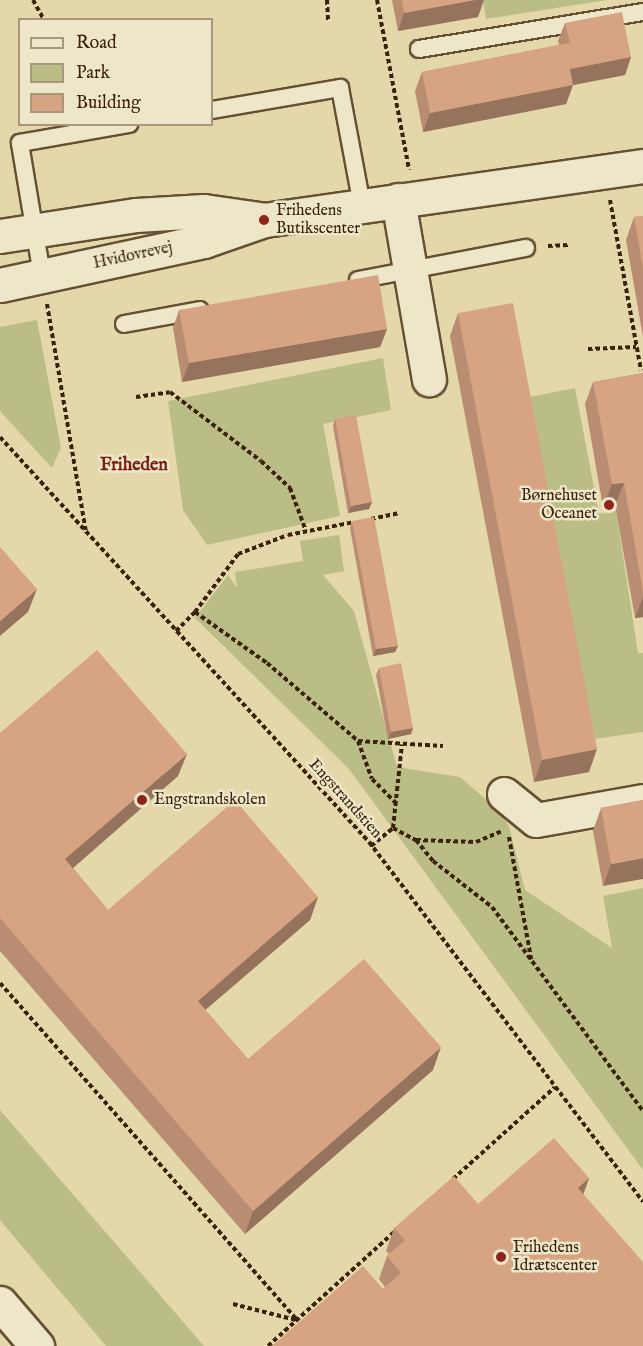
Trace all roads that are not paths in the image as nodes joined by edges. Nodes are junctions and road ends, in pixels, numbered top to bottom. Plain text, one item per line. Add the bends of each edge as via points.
1 (643, 12) edge
2 (419, 49) dead end
3 (213, 110) edge
4 (117, 126) edge
5 (643, 166) edge
6 (406, 199) junction
7 (362, 205) junction
8 (264, 220) junction
9 (34, 229) junction
10 (0, 236) edge
11 (526, 248) dead end
12 (412, 270) junction
13 (42, 275) junction
14 (343, 283) edge
15 (0, 285) edge
16 (216, 307) edge
17 (124, 324) dead end
18 (429, 379) dead end
19 (504, 794) dead end
20 (643, 801) edge
21 (0, 1303) edge
22 (38, 1346) edge

1 - 2 lane
3 - 7 lane via 340,88
4 - 9 lane via 20,142
5 - 6 street, Hvidovrevej
6 - 7 street, Hvidovrevej
6 - 12 street
7 - 8 street, Hvidovrevej
8 - 9 street, Hvidovrevej via 204,211 136,214
8 - 13 street, Hvidovrevej via 204,241
9 - 10 street, Hvidovrevej
9 - 13 lane
11 - 12 lane
12 - 14 lane
12 - 18 street
13 - 15 street, Hvidovrevej
16 - 17 lane
19 - 20 street via 536,820
21 - 22 street

